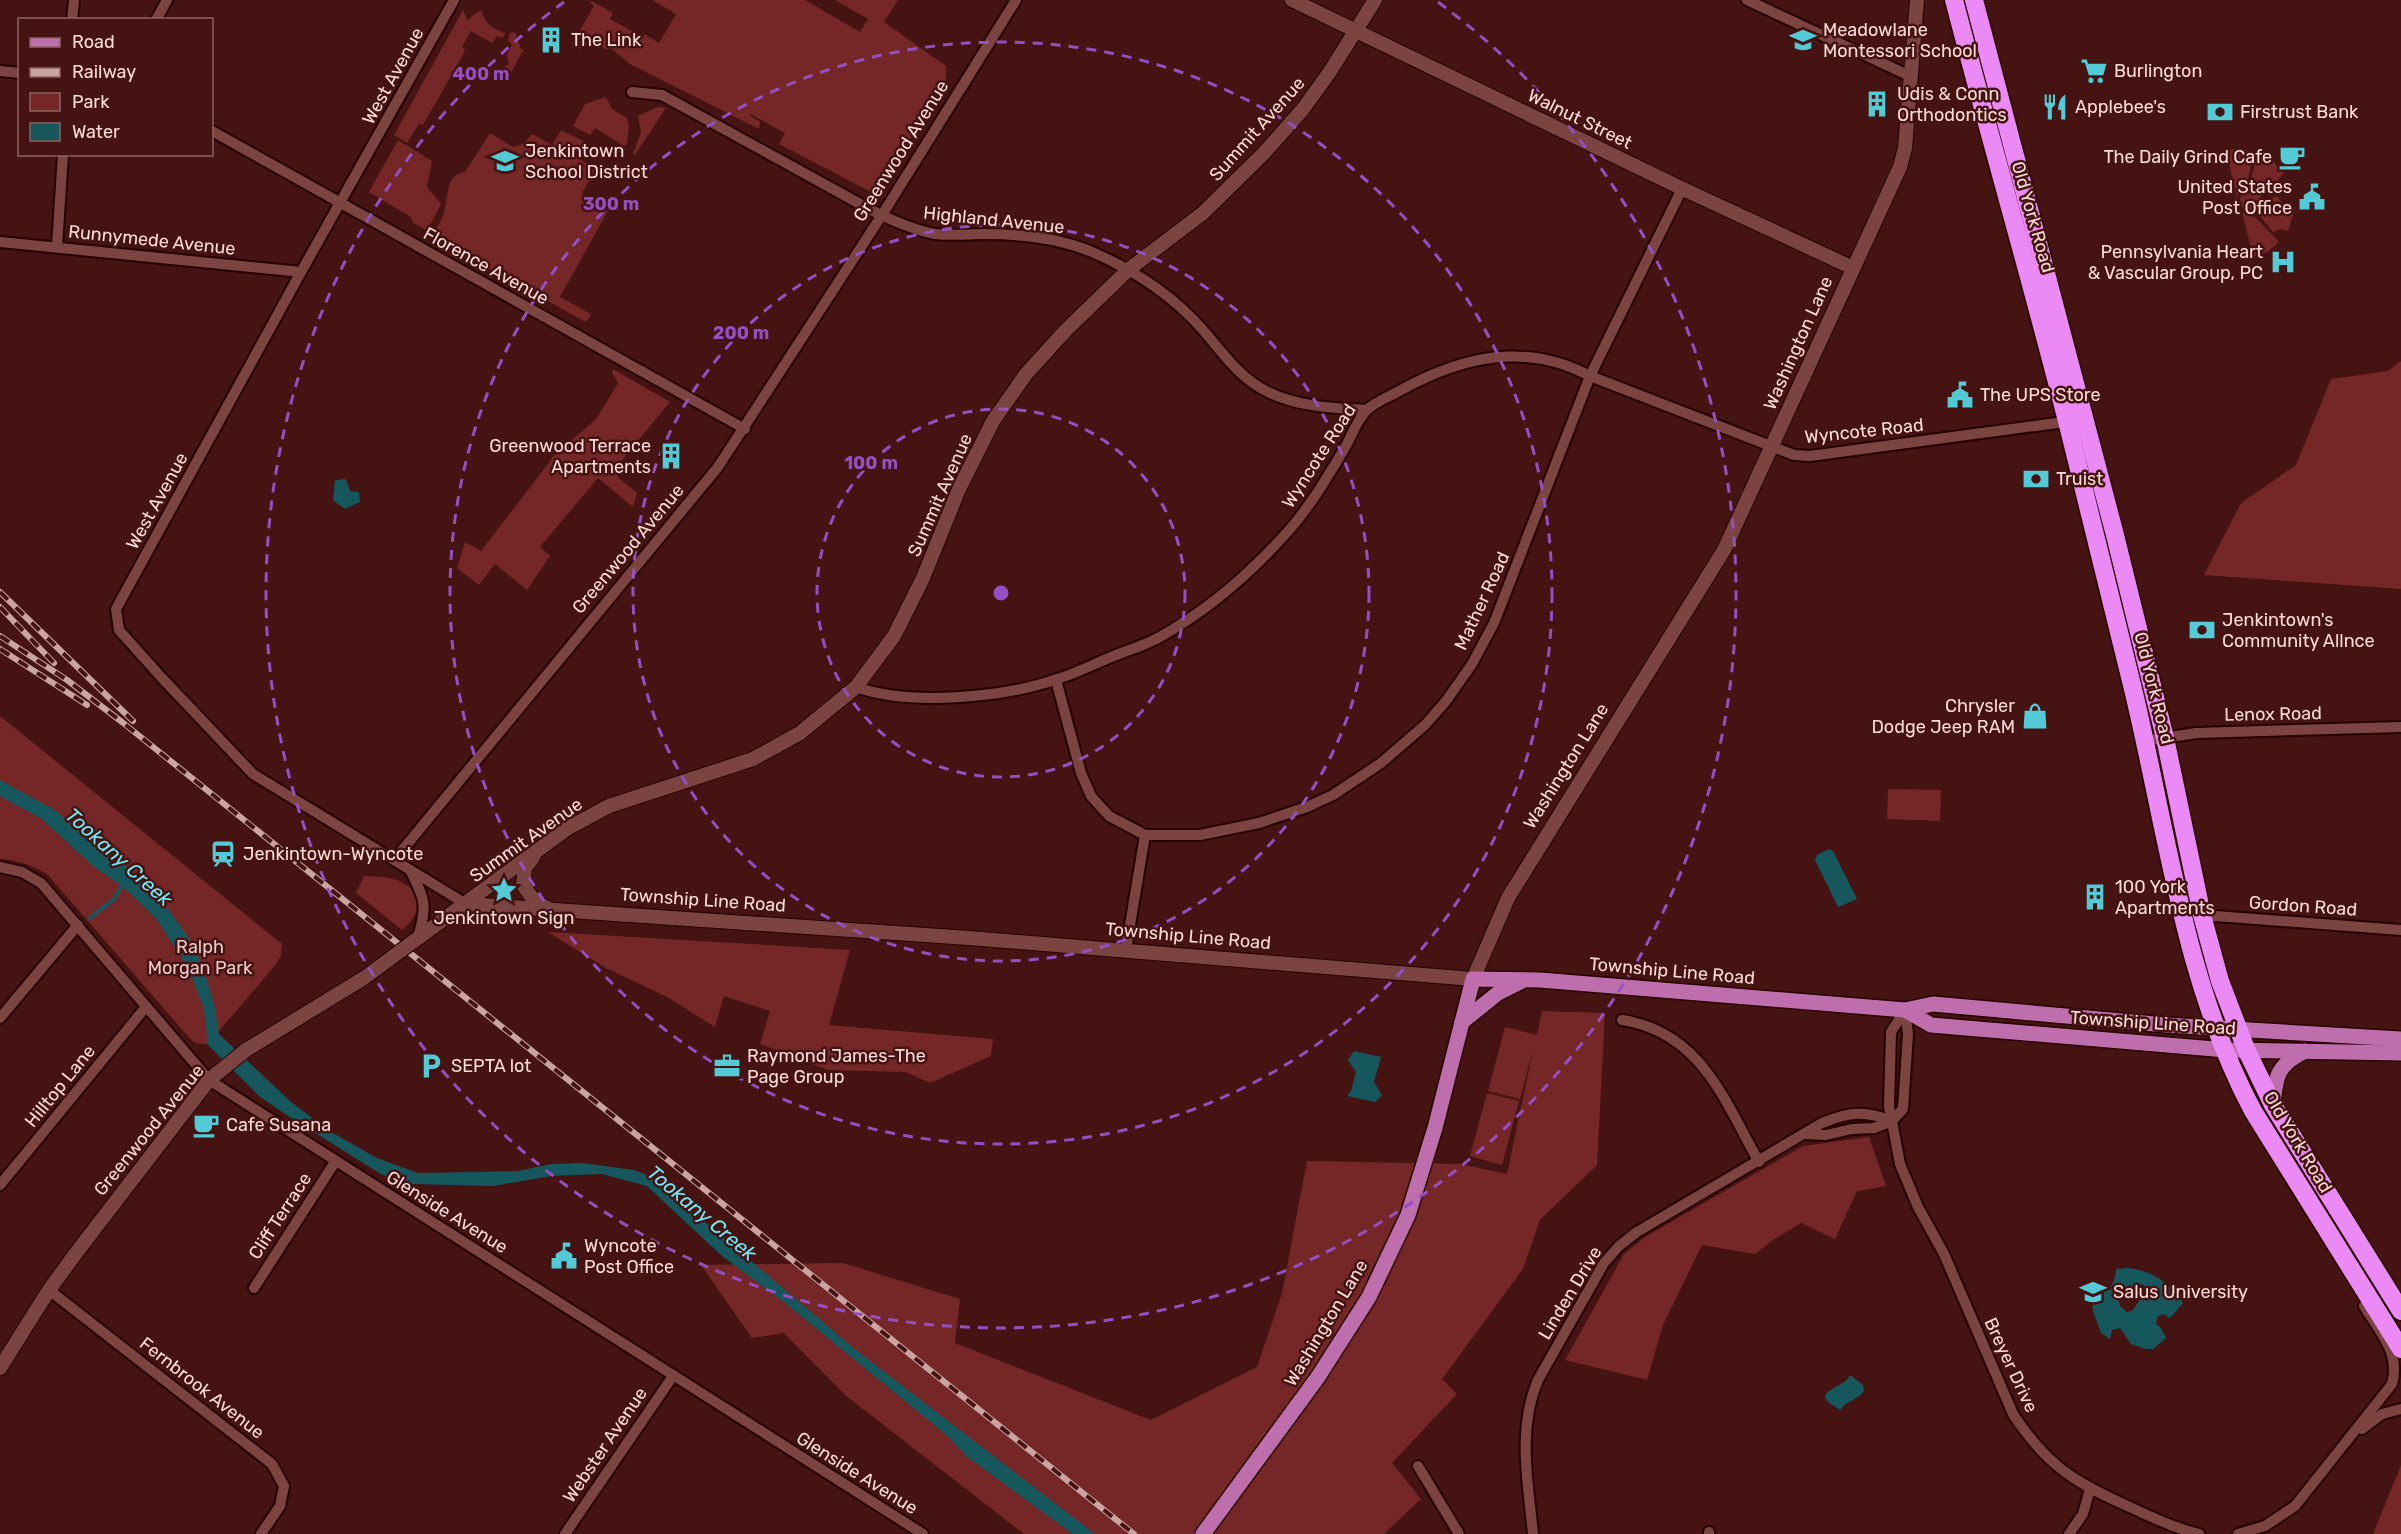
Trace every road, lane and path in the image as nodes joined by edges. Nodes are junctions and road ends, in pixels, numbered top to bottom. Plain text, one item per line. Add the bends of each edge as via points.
1 (74, 0) edge
2 (167, 0) edge
3 (454, 0) edge
4 (1016, 0) edge
5 (1292, 0) edge
6 (1375, 0) edge
7 (1748, 0) edge
8 (1917, 0) edge
9 (1954, 0) edge
10 (1974, 0) edge
11 (72, 18) edge
12 (157, 18) edge
13 (1356, 31) junction
14 (0, 71) edge
15 (18, 73) edge
16 (1912, 76) junction
17 (632, 92) dead end
18 (213, 132) edge
19 (63, 156) edge
20 (1682, 189) junction
21 (340, 204) junction
22 (882, 215) junction
23 (0, 242) edge
24 (57, 246) junction
25 (1853, 268) junction
26 (1128, 270) junction
27 (301, 272) junction
28 (1590, 376) junction
29 (1366, 410) junction
30 (2076, 420) junction
31 (745, 429) junction
32 (1773, 448) junction
33 (2126, 580) junction
34 (2106, 582) junction
35 (1056, 680) junction
36 (856, 687) junction
37 (2401, 727) edge
38 (2164, 738) junction
39 (2145, 741) junction
40 (1145, 835) junction
41 (537, 853) junction
42 (395, 859) junction
43 (0, 867) edge
44 (410, 870) junction
45 (466, 904) junction
46 (549, 909) junction
47 (2202, 915) junction
48 (78, 925) junction
49 (2401, 930) edge
50 (418, 938) junction
51 (1126, 949) junction
52 (1473, 979) junction
53 (1525, 980) junction
54 (145, 1008) junction
55 (1905, 1010) junction
56 (0, 1018) edge
57 (1622, 1020) dead end
58 (1462, 1022) junction
59 (2217, 1028) junction
60 (2240, 1030) junction
61 (2401, 1039) edge
62 (2247, 1049) junction
63 (2226, 1050) junction
64 (2305, 1051) junction
65 (2401, 1053) edge
66 (209, 1080) junction
67 (2273, 1105) junction
68 (1892, 1121) junction
69 (335, 1162) junction
70 (1759, 1162) junction
71 (0, 1185) edge
72 (2325, 1228) junction
73 (254, 1288) dead end
74 (49, 1290) junction
75 (2401, 1311) edge
76 (2401, 1349) edge
77 (0, 1368) edge
78 (673, 1376) junction
79 (2401, 1386) edge
80 (2384, 1395) junction
81 (2401, 1409) edge
82 (2348, 1441) junction
83 (1418, 1466) dead end
84 (2090, 1490) junction
85 (261, 1534) edge
86 (565, 1534) edge
87 (923, 1534) edge
88 (1203, 1534) edge
89 (1460, 1534) edge
90 (1533, 1534) edge
91 (2069, 1534) edge
92 (2199, 1534) edge
93 (2238, 1534) edge

1 - 11 street
2 - 12 street
3 - 21 street, West Avenue
4 - 22 street, Greenwood Avenue
5 - 13 street, Walnut Street
6 - 13 street, Summit Avenue
7 - 16 street
8 - 16 street, Washington Lane
9 - 30 highway, Old York Road
10 - 30 highway, Old York Road
13 - 20 street, Walnut Street
13 - 26 street, Summit Avenue via 1303,109 1264,153 1203,213
14 - 15 street
16 - 25 street, Washington Lane via 1900,167
17 - 22 street, Highland Avenue via 662,95
18 - 21 street, Florence Avenue
19 - 24 street
20 - 25 street, Walnut Street
20 - 28 street, Mather Road
21 - 27 street, West Avenue
21 - 31 street, Florence Avenue
22 - 26 street, Highland Avenue via 935,234 997,234 1057,240
22 - 31 street, Greenwood Avenue
23 - 24 street, Runnymede Avenue
24 - 27 street, Runnymede Avenue
25 - 32 street, Washington Lane
26 - 29 street, Highland Avenue via 1173,302 1203,330 1234,369 1267,392 1293,402
26 - 36 street, Summit Avenue via 1036,363 993,421 894,636
27 - 42 street, West Avenue via 116,609 119,630 253,774
28 - 29 street, Wyncote Road via 1547,360 1520,356 1490,358 1438,372
28 - 32 street, Wyncote Road
28 - 40 street, Mather Road via 1494,623 1472,664 1425,724 1381,763 1307,807 1229,831
29 - 35 street, Wyncote Road via 1292,527 1255,566 1203,608 1157,638
30 - 32 street, Wyncote Road via 1810,456
30 - 33 highway, Old York Road
30 - 34 highway, Old York Road
31 - 42 street, Greenwood Avenue via 718,467
32 - 52 street, Washington Lane via 1724,550 1508,898
33 - 34 highway
33 - 38 highway, Old York Road
34 - 39 highway, Old York Road
35 - 36 street, Wyncote Road via 1008,691 951,697 873,693
35 - 40 street, Mather Road via 1091,796 1109,816
36 - 41 street, Summit Avenue via 800,733 753,759 609,806 568,828
37 - 38 street, Lenox Road via 2196,733
38 - 39 street, Lenox Road
38 - 47 highway, Old York Road
39 - 59 highway, Old York Road via 2184,915
40 - 51 street
41 - 45 street, Summit Avenue
41 - 46 street via 525,868 523,885 535,902
42 - 44 street, West Avenue
43 - 48 street, Glenside Avenue via 22,872 41,883
44 - 45 street, West Avenue
44 - 50 street via 424,900
45 - 46 street, Township Line Road
45 - 50 street, Greenwood Avenue
46 - 51 street, Township Line Road
47 - 49 street, Gordon Road
47 - 60 highway, Old York Road via 2220,981
48 - 54 street, Glenside Avenue
48 - 56 street
50 - 66 street, Greenwood Avenue, bridge via 364,978 246,1050
51 - 52 street, Township Line Road
52 - 53 main road, Township Line Road
52 - 58 main road, Washington Lane
53 - 55 main road, Township Line Road
53 - 58 main road via 1498,993
54 - 66 street, Glenside Avenue
54 - 71 street, Hilltop Lane
55 - 59 main road, Township Line Road via 1933,1004
55 - 63 main road, Township Line Road via 1931,1025
55 - 68 street, Breyer Drive via 1891,1032
55 - 68 street via 1908,1034 1903,1109
57 - 70 street via 1657,1030 1694,1054
58 - 88 main road, Washington Lane via 1435,1128 1403,1226 1369,1298 1318,1377
59 - 60 main road, Township Line Road
59 - 63 highway, Old York Road
60 - 61 main road, Township Line Road
60 - 62 highway, Old York Road
62 - 63 main road, Township Line Road
62 - 64 main road, Township Line Road
62 - 67 highway, Old York Road
63 - 72 highway, Old York Road via 2253,1111
64 - 65 main road, Township Line Road
64 - 67 main road via 2291,1058 2276,1076
66 - 69 street, Glenside Avenue
66 - 74 street, Greenwood Avenue
67 - 75 highway, Old York Road
68 - 70 street, Linden Drive via 1874,1128 1805,1134
68 - 84 street, Breyer Drive via 1900,1164 1944,1254 2013,1414 2046,1457
69 - 73 street, Cliff Terrace
69 - 78 street, Glenside Avenue
70 - 90 street, Linden Drive via 1630,1236 1604,1263 1538,1380 1528,1407 1524,1433
72 - 76 highway, Old York Road
72 - 80 street via 2343,1271 2394,1356 2394,1376
74 - 77 street, Greenwood Avenue
74 - 85 street, Fernbrook Avenue via 272,1464 284,1486 279,1506
78 - 86 street, Webster Avenue
78 - 87 street, Glenside Avenue
79 - 80 street
80 - 82 street
81 - 82 street via 2382,1414
82 - 93 street via 2295,1506 2265,1526
83 - 89 street
84 - 91 street via 2083,1514
84 - 92 street, Breyer Drive

